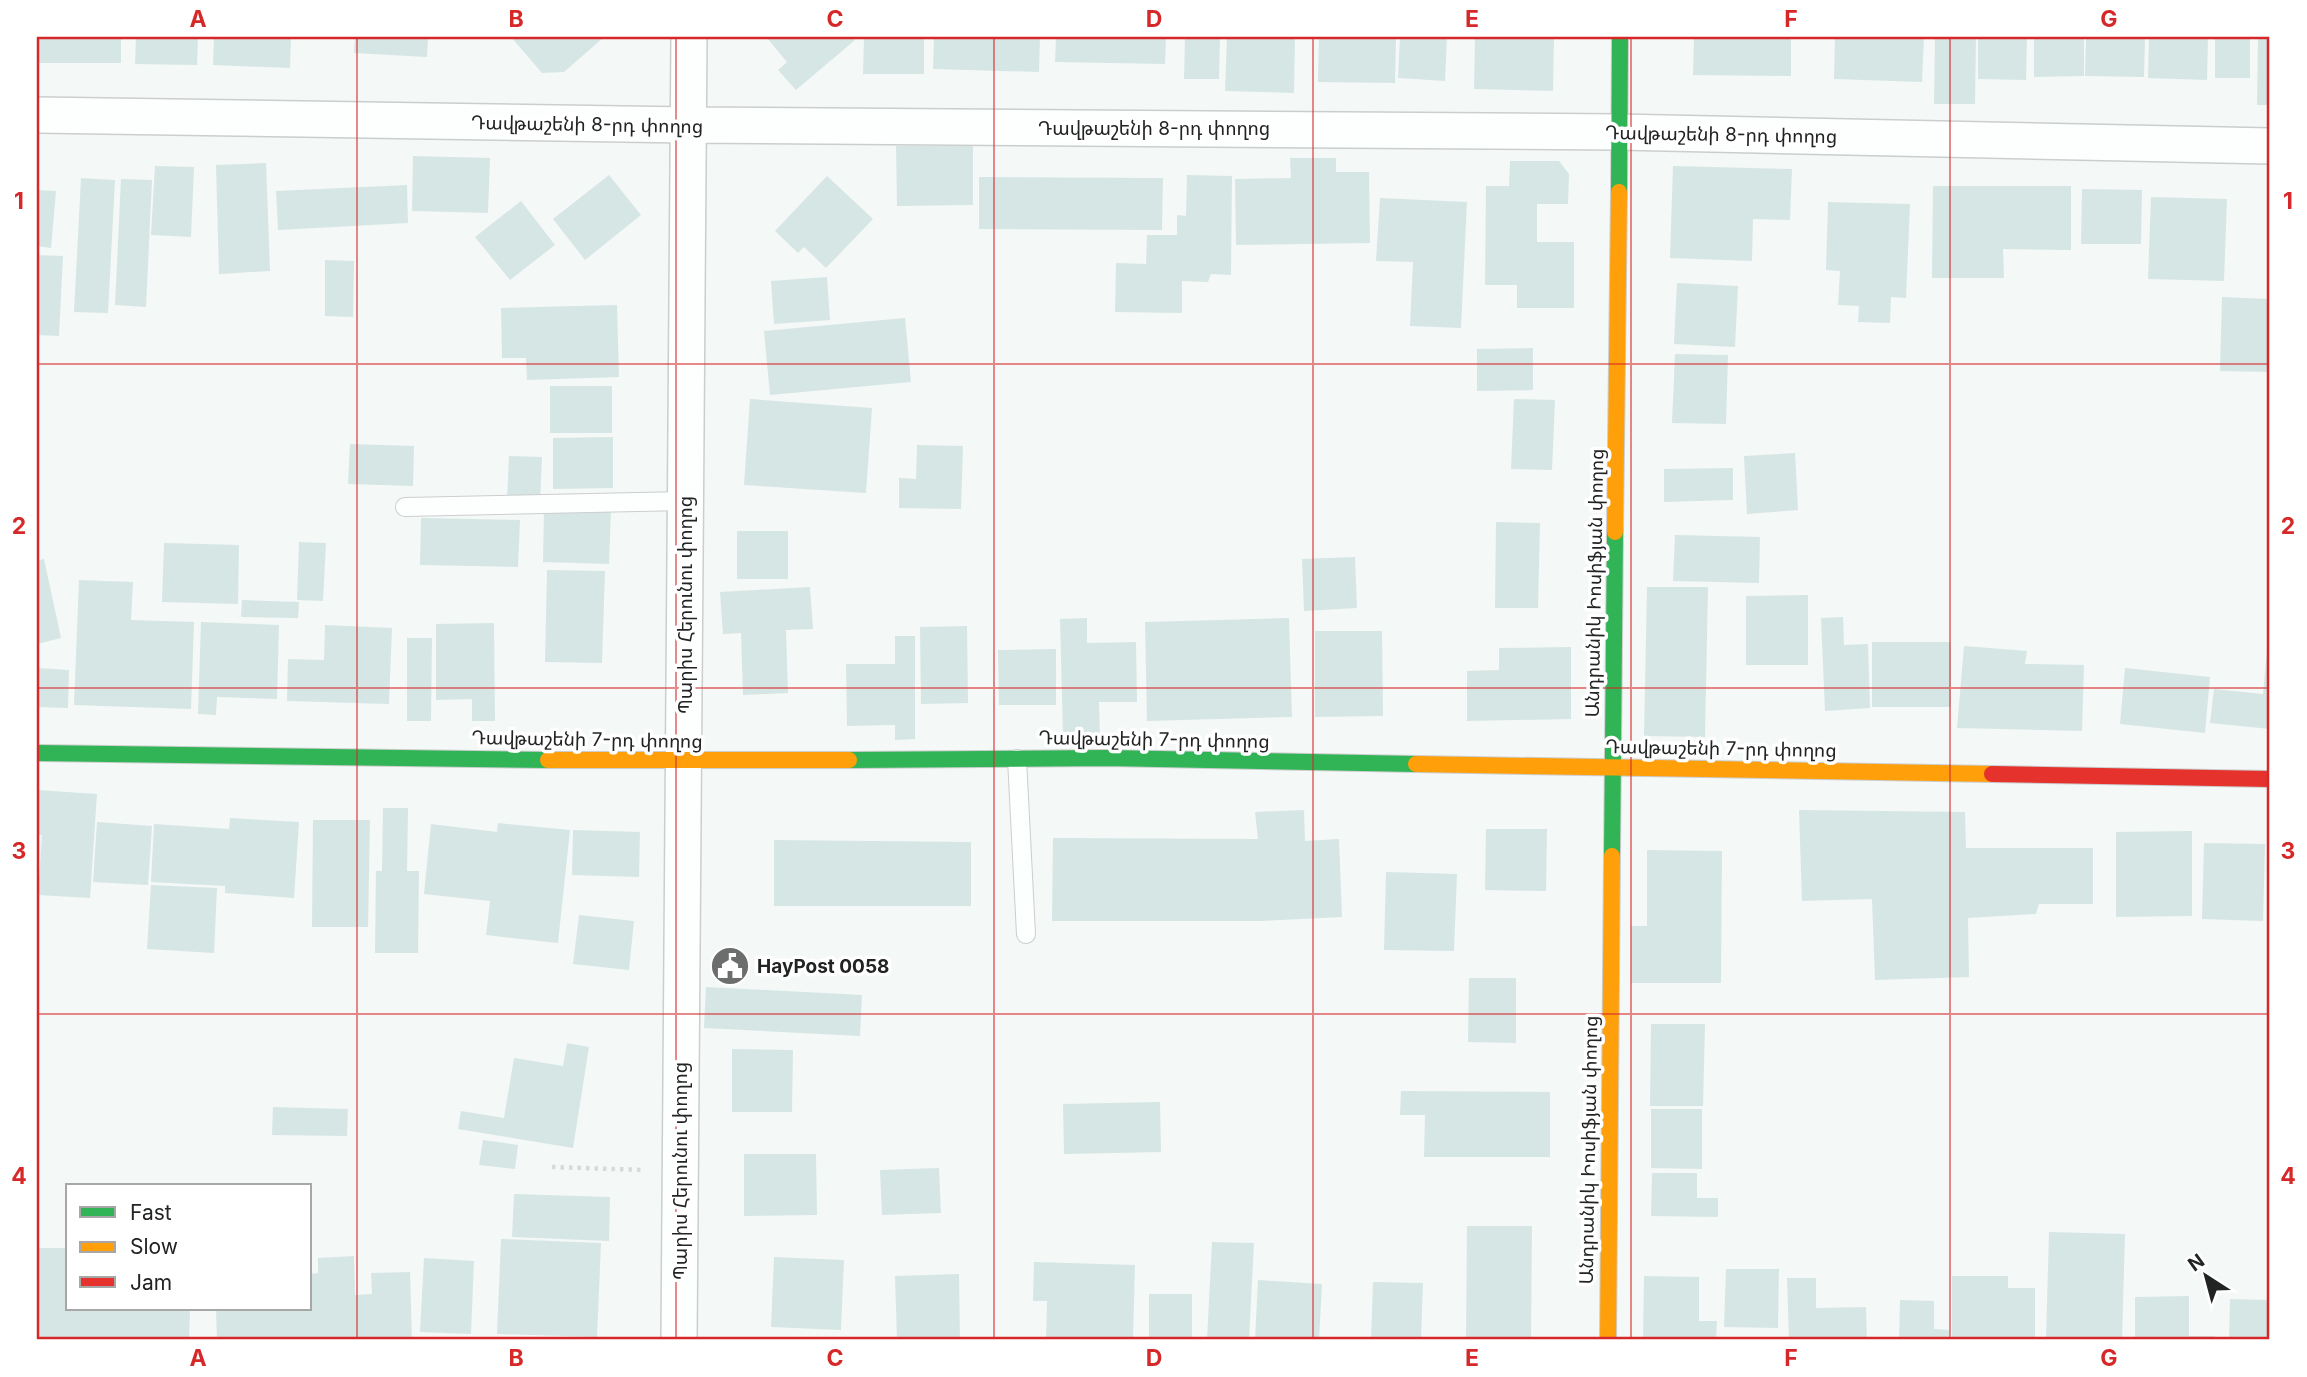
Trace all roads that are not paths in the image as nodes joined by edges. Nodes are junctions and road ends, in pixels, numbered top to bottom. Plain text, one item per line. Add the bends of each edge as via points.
1 (689, 37) edge
2 (1620, 37) edge
3 (37, 116) edge
4 (688, 125) junction
5 (1619, 132) junction
6 (2270, 146) edge
7 (685, 501) junction
8 (405, 507) dead end
9 (37, 754) edge
10 (1017, 759) junction
11 (684, 762) junction
12 (1613, 767) junction
13 (2270, 779) edge
14 (1026, 934) dead end
15 (679, 1340) edge
16 (1608, 1340) edge

1 - 4 street, Պարիս Հերունու փողոց
2 - 5 street, Անդրանիկ Իոսիֆյան փողոց
3 - 4 street, Դավթաշենի 8-րդ փողոց
4 - 5 street, Դավթաշենի 8-րդ փողոց
4 - 7 street, Պարիս Հերունու փողոց
5 - 6 street, Դավթաշենի 8-րդ փողոց
5 - 12 street, Անդրանիկ Իոսիֆյան փողոց
7 - 8 lane
7 - 11 street, Պարիս Հերունու փողոց
9 - 11 street, Դավթաշենի 7-րդ փողոց
10 - 11 street, Դավթաշենի 7-րդ փողոց
10 - 12 street, Դավթաշենի 7-րդ փողոց
10 - 14 lane
11 - 15 street, Պարիս Հերունու փողոց
12 - 13 street, Դավթաշենի 7-րդ փողոց
12 - 16 street, Անդրանիկ Իոսիֆյան փողոց

